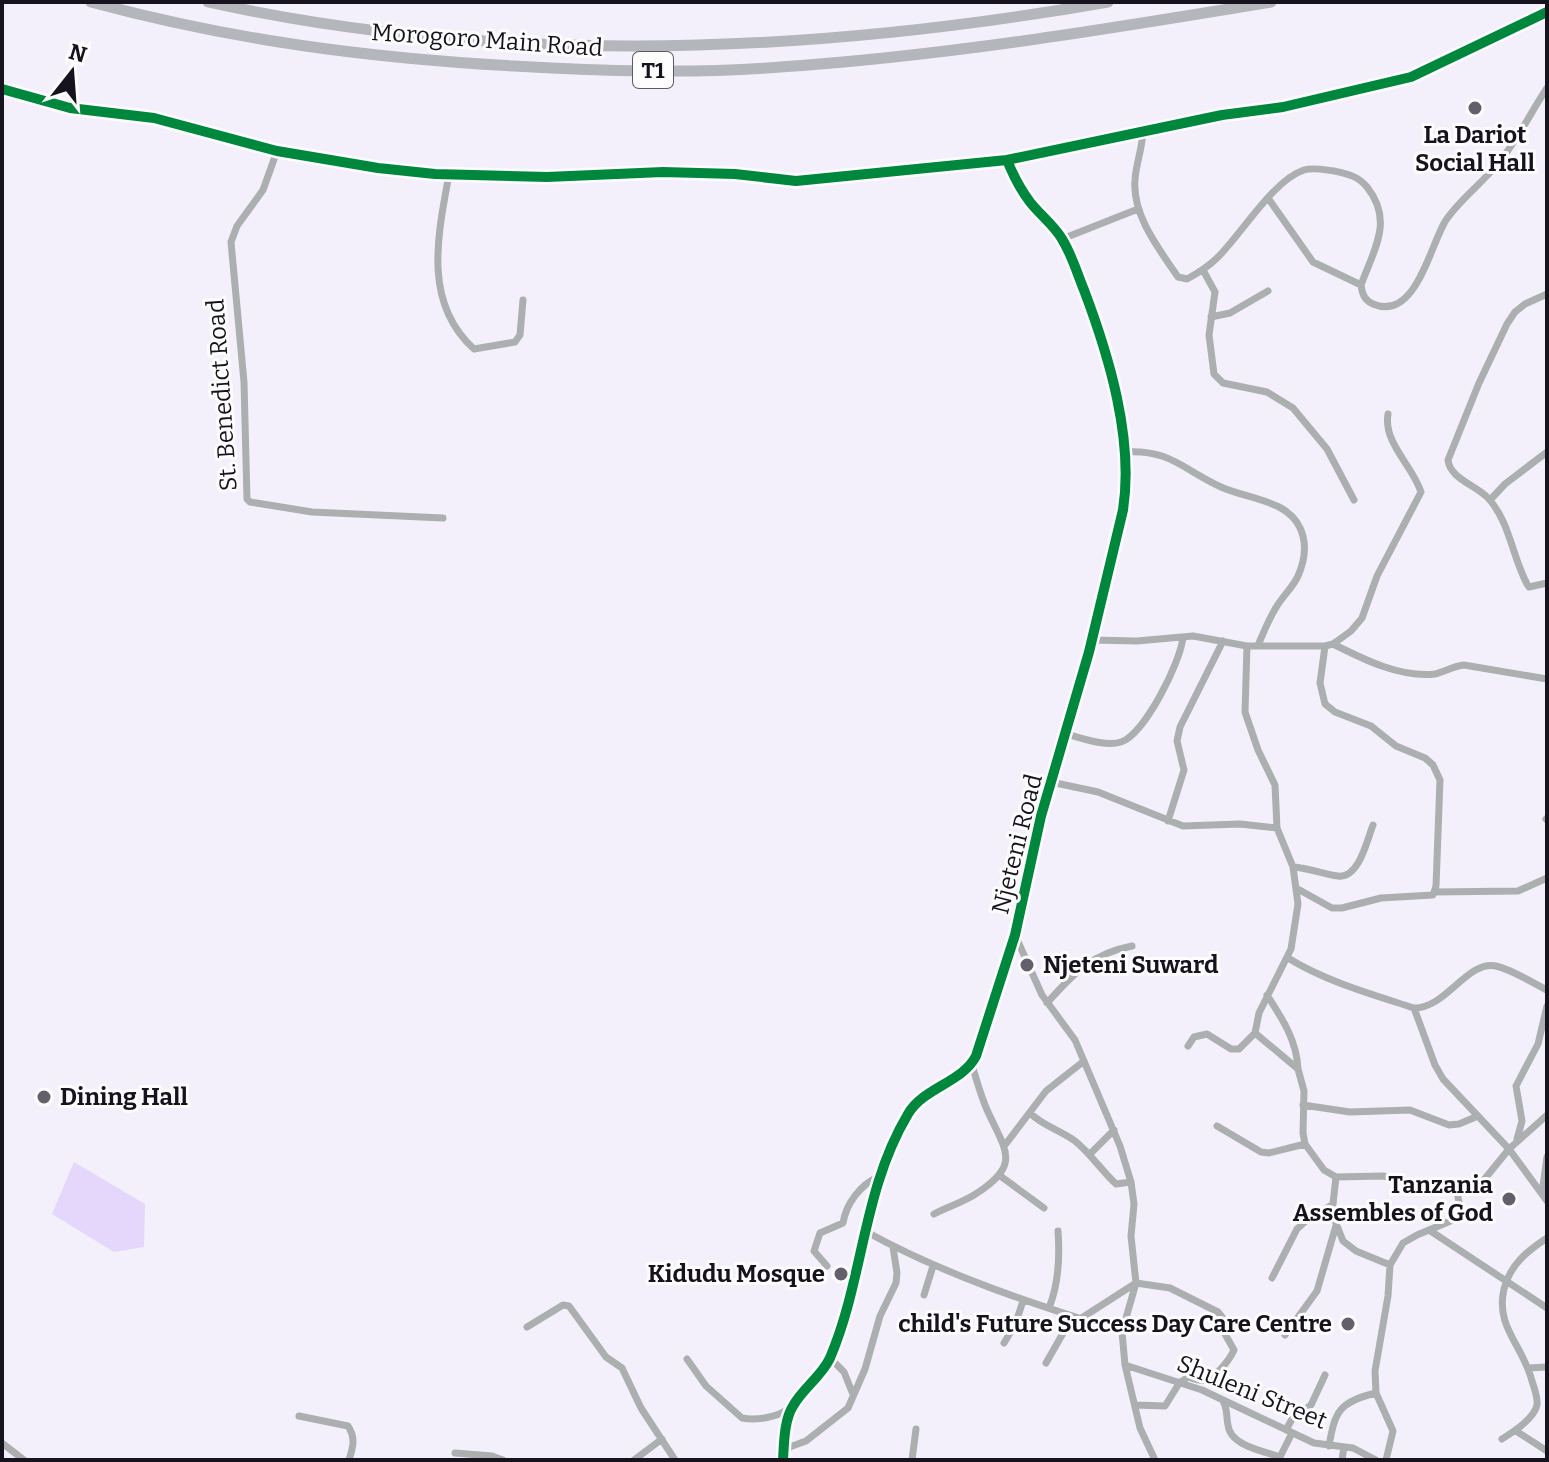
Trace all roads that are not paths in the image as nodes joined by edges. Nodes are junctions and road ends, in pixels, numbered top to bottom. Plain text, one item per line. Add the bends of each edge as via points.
1 (91, 2) edge
2 (208, 2) edge
3 (1108, 2) edge
4 (1271, 2) edge
5 (1547, 12) edge
6 (1547, 88) edge
7 (2, 89) edge
8 (1143, 131) junction
9 (277, 151) junction
10 (1007, 160) junction
11 (448, 180) dead end
12 (1268, 198) junction
13 (1138, 209) junction
14 (1062, 239) junction
15 (1203, 270) junction
16 (1361, 285) junction
17 (1268, 291) dead end
18 (1547, 294) edge
19 (523, 300) dead end
20 (1211, 317) junction
21 (1388, 414) dead end
22 (1124, 452) junction
23 (1547, 452) edge
24 (1354, 500) dead end
25 (1490, 500) junction
26 (443, 518) dead end
27 (1547, 583) edge
28 (1183, 637) junction
29 (1092, 640) junction
30 (1223, 641) junction
31 (1258, 645) junction
32 (1329, 645) junction
33 (1247, 646) junction
34 (1547, 679) edge
35 (1066, 734) junction
36 (1051, 782) junction
37 (1168, 821) junction
38 (1373, 825) dead end
39 (1277, 828) junction
40 (1293, 867) junction
41 (1547, 878) edge
42 (1296, 888) junction
43 (1435, 892) junction
44 (1015, 935) junction
45 (1132, 946) dead end
46 (1288, 958) junction
47 (1547, 990) edge
48 (1267, 995) junction
49 (1047, 1003) junction
50 (1547, 1006) edge
51 (1414, 1008) junction
52 (1255, 1033) junction
53 (1188, 1046) dead end
54 (1084, 1061) junction
55 (972, 1065) junction
56 (1298, 1069) junction
57 (1303, 1105) junction
58 (1030, 1113) junction
59 (1547, 1115) edge
60 (1478, 1116) junction
61 (1217, 1126) dead end
62 (1114, 1130) junction
63 (1517, 1141) junction
64 (1305, 1144) junction
65 (1005, 1145) junction
66 (1509, 1149) junction
67 (1090, 1154) junction
68 (1547, 1157) edge
69 (999, 1175) junction
70 (878, 1177) junction
71 (1336, 1177) junction
72 (1131, 1182) junction
73 (1457, 1192) junction
74 (1545, 1197) edge
75 (1332, 1205) junction
76 (1044, 1208) dead end
77 (934, 1214) dead end
78 (1337, 1222) junction
79 (1429, 1230) junction
80 (865, 1231) junction
81 (1058, 1231) dead end
82 (1547, 1238) edge
83 (893, 1247) junction
84 (1390, 1265) junction
85 (827, 1266) dead end
86 (933, 1266) junction
87 (1272, 1278) dead end
88 (1507, 1280) junction
89 (1136, 1283) junction
90 (924, 1295) dead end
91 (1023, 1301) junction
92 (1049, 1308) junction
93 (1547, 1308) edge
94 (1080, 1319) junction
95 (527, 1327) dead end
96 (1122, 1332) junction
97 (1285, 1335) dead end
98 (1004, 1343) dead end
99 (830, 1358) junction
100 (687, 1359) dead end
101 (1046, 1363) dead end
102 (1125, 1365) junction
103 (1547, 1367) edge
104 (1529, 1368) junction
105 (1325, 1375) dead end
106 (1181, 1382) junction
107 (853, 1393) junction
108 (1376, 1393) junction
109 (1223, 1401) junction
110 (1136, 1405) junction
111 (792, 1407) junction
112 (299, 1416) dead end
113 (916, 1429) dead end
114 (1289, 1431) junction
115 (1516, 1431) junction
116 (662, 1439) junction
117 (1502, 1439) dead end
118 (2, 1443) edge
119 (1329, 1446) junction
120 (1344, 1447) junction
121 (784, 1449) junction
122 (1543, 1449) edge
123 (455, 1453) dead end
124 (488, 1458) edge
125 (1279, 1458) edge
126 (24, 1460) edge
127 (349, 1460) edge
128 (503, 1460) edge
129 (634, 1460) edge
130 (675, 1460) edge
131 (783, 1460) edge
132 (912, 1460) edge
133 (1155, 1460) edge
134 (1342, 1460) edge
135 (1376, 1460) edge
136 (1386, 1460) edge
137 (1537, 1460) edge

1 - 4 highway, Morogoro Main Road / T1 via 285,45 432,62 599,71 776,68 917,56
2 - 3 highway, Morogoro Main Road / T1 via 439,38 604,47 713,46 922,29
5 - 8 street via 1411,77 1283,107
6 - 16 street via 1501,160 1445,222 1419,281 1403,300 1388,307 1375,305 1366,300
7 - 9 street via 70,108 154,118
8 - 10 street
8 - 13 street via 1134,185
9 - 10 street via 435,174 720,173 796,181
9 - 26 street, St. Benedict Road via 263,190 231,242 244,382 247,499 312,512
10 - 14 street, Njeteni Road via 1014,179
11 - 19 street via 438,233 437,281 462,338 474,349 515,342
12 - 15 street
12 - 16 street via 1313,262
12 - 16 street via 1304,170 1344,173 1362,181 1381,213 1382,226
13 - 14 street
13 - 15 street via 1178,277 1187,279
14 - 22 street, Njeteni Road via 1101,334
15 - 20 street via 1215,292
17 - 20 street via 1230,313
18 - 25 street via 1525,304 1507,324 1448,460 1451,471
20 - 24 street via 1212,367 1218,379 1267,392 1293,408 1327,449
21 - 32 street via 1399,454 1421,492 1377,576 1362,618
22 - 29 street, Njeteni Road via 1123,510
22 - 31 street via 1154,452 1223,488 1277,506 1299,523 1305,548 1297,579
23 - 25 street
25 - 27 street via 1529,587
28 - 29 street
28 - 30 street
28 - 35 street via 1174,668 1127,739 1109,743
29 - 35 street, Njeteni Road
30 - 33 street
30 - 37 street via 1180,727 1177,741 1184,770
31 - 32 street
31 - 33 street
32 - 34 street via 1416,674 1464,665
32 - 43 street via 1320,683 1325,704 1425,758 1440,780
33 - 39 street via 1245,712 1275,785
35 - 36 street, Njeteni Road
36 - 37 street via 1098,792
36 - 44 street, Njeteni Road
37 - 39 street via 1183,826
38 - 40 street via 1359,861 1346,875
39 - 40 street
40 - 42 street
41 - 43 street via 1518,891
42 - 43 street via 1332,908
42 - 46 street via 1297,921
44 - 49 street
44 - 55 street, Njeteni Road
45 - 49 street via 1093,960
46 - 48 street
46 - 51 street via 1340,984
47 - 51 street via 1487,966 1435,1003
48 - 52 street
48 - 56 street via 1292,1038
49 - 54 street via 1068,1027
50 - 63 street via 1538,1044 1516,1086 1522,1121
51 - 60 street via 1443,1079
52 - 53 street via 1235,1049 1207,1034 1194,1037
52 - 56 street
54 - 58 street via 1046,1091
54 - 62 street
55 - 65 street
55 - 70 street via 916,1104
56 - 57 street
57 - 60 street via 1350,1112 1410,1110 1449,1125
57 - 64 street
58 - 65 street
58 - 67 street
59 - 63 street
60 - 66 street
61 - 64 street via 1261,1152
62 - 67 street
62 - 72 street
63 - 66 street
64 - 71 street
65 - 69 street via 1007,1160
66 - 73 street via 1483,1181
66 - 74 street
67 - 72 street via 1116,1184
68 - 74 street
69 - 76 street
69 - 77 street
70 - 80 street
70 - 85 street via 852,1198 843,1223 820,1233 814,1251
71 - 73 street via 1383,1176
71 - 75 street
72 - 89 street
73 - 79 street via 1460,1207 1453,1220
75 - 78 street
75 - 87 street via 1297,1229
78 - 84 street via 1343,1241
78 - 97 street via 1317,1291
79 - 84 street via 1403,1243
79 - 88 street
80 - 83 street
80 - 99 street
81 - 92 street via 1056,1291
82 - 88 street via 1523,1256
83 - 86 street
83 - 107 street via 896,1283
84 - 108 street
86 - 90 street
86 - 91 street
88 - 93 street
88 - 104 street via 1501,1316
89 - 94 street
89 - 96 street
89 - 106 street via 1170,1288 1218,1312 1226,1322 1225,1334 1234,1350 1228,1361 1206,1381 1188,1377
91 - 92 street
91 - 98 street
92 - 94 street
94 - 96 street
94 - 101 street via 1061,1333
95 - 116 street via 569,1306 606,1357 622,1368
96 - 102 street
99 - 107 street via 844,1372
99 - 111 street
100 - 111 street via 706,1386 742,1418 771,1416
102 - 106 street, Shuleni Street
102 - 110 street
103 - 104 street
104 - 115 street via 1537,1405
105 - 114 street via 1311,1405 1292,1419
106 - 109 street, Shuleni Street
106 - 110 street via 1165,1406
107 - 121 street via 845,1410 806,1441
108 - 119 street via 1337,1412
108 - 136 street via 1393,1431
109 - 114 street, Shuleni Street
109 - 125 street via 1227,1427 1236,1440
110 - 133 street
111 - 121 street
112 - 127 street via 348,1426 354,1444
113 - 132 street
114 - 119 street, Shuleni Street
114 - 125 street
115 - 117 street
115 - 122 street
116 - 129 street
116 - 130 street
118 - 126 street
119 - 120 street, Shuleni Street
120 - 134 street
120 - 135 street, Shuleni Street
121 - 131 street
122 - 137 street
123 - 124 street
124 - 128 street

